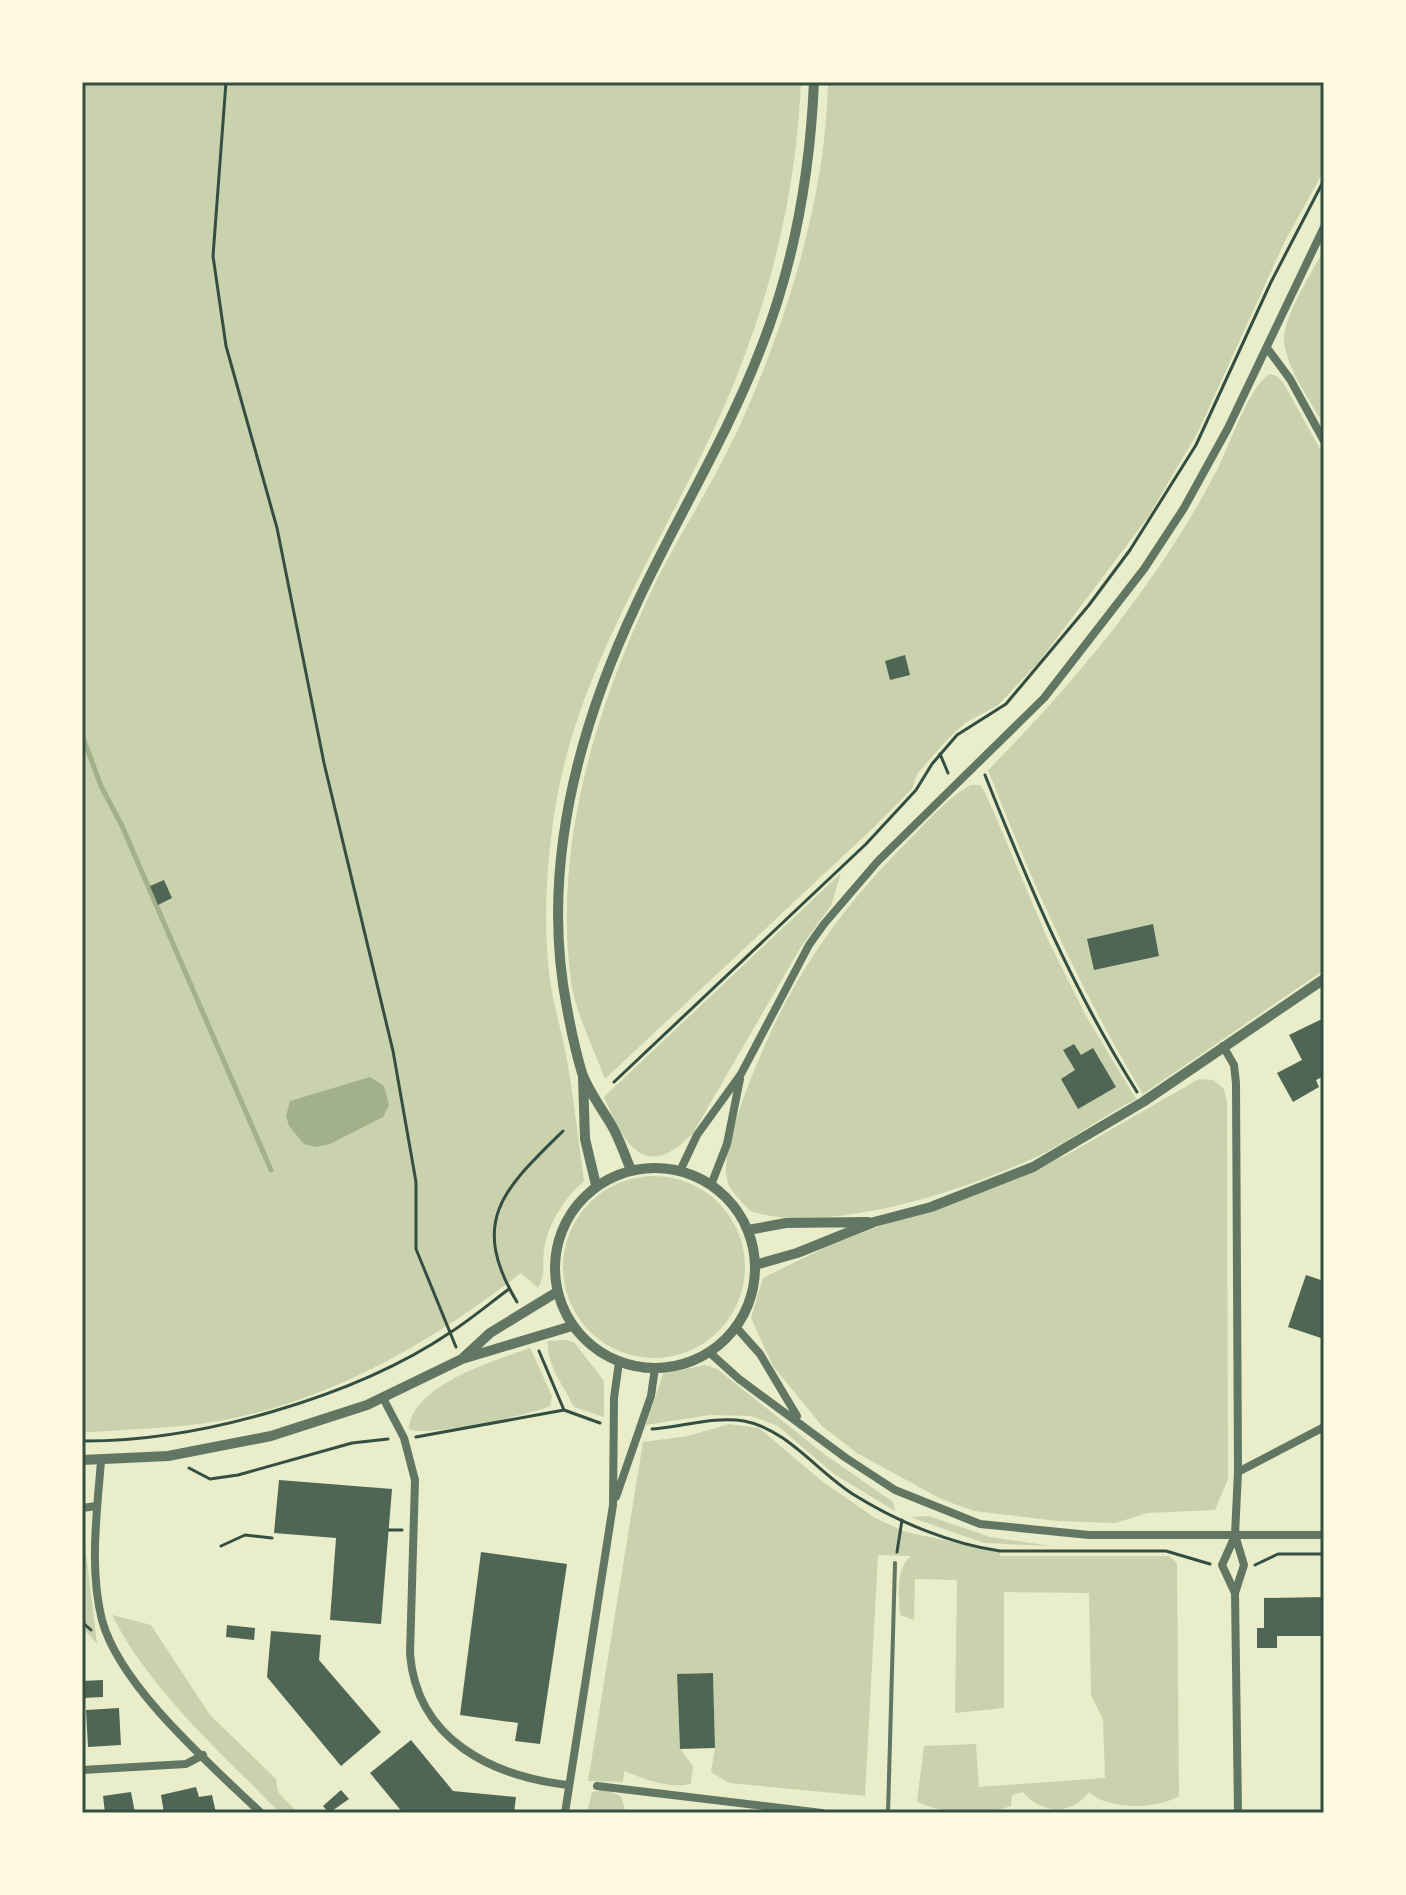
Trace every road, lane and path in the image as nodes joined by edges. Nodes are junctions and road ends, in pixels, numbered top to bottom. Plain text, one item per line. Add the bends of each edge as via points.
1 (226, 82) edge
2 (814, 82) edge
3 (1324, 180) edge
4 (1324, 227) edge
5 (1267, 348) junction
6 (1324, 441) edge
7 (940, 754) junction
8 (981, 764) junction
9 (954, 787) junction
10 (1324, 979) edge
11 (1223, 1046) junction
12 (741, 1074) junction
13 (583, 1075) junction
14 (614, 1082) dead end
15 (1143, 1102) junction
16 (563, 1131) dead end
17 (631, 1170) junction
18 (680, 1171) junction
19 (596, 1185) junction
20 (711, 1185) junction
21 (874, 1222) junction
22 (748, 1230) junction
23 (755, 1265) junction
24 (509, 1289) junction
25 (557, 1292) junction
26 (517, 1302) dead end
27 (572, 1326) junction
28 (736, 1327) junction
29 (450, 1333) junction
30 (538, 1349) dead end
31 (709, 1352) junction
32 (462, 1359) junction
33 (619, 1362) junction
34 (655, 1368) junction
35 (383, 1398) junction
36 (564, 1410) junction
37 (799, 1421) junction
38 (607, 1425) dead end
39 (1324, 1427) edge
40 (416, 1437) dead end
41 (388, 1439) dead end
42 (82, 1441) edge
43 (82, 1460) edge
44 (101, 1461) junction
45 (1238, 1472) junction
46 (210, 1479) dead end
47 (613, 1505) junction
48 (97, 1506) junction
49 (82, 1508) edge
50 (902, 1520) dead end
51 (389, 1530) dead end
52 (400, 1530) dead end
53 (1235, 1535) junction
54 (1324, 1535) edge
55 (272, 1538) dead end
56 (221, 1546) dead end
57 (1324, 1554) edge
58 (895, 1563) joint
59 (1251, 1565) dead end
60 (1235, 1593) junction
61 (203, 1755) junction
62 (82, 1770) edge
63 (568, 1785) junction
64 (597, 1786) dead end
65 (261, 1813) edge
66 (565, 1813) edge
67 (822, 1813) edge
68 (888, 1813) edge
69 (1238, 1813) edge

1 - 29 path via 213,256 226,346 277,528 324,763 393,1051 416,1182 416,1249
2 - 13 street via 805,193 779,298 715,453 637,603 576,768 566,818 559,914 567,1008
3 - 7 path via 1276,270 1196,445 1130,550 1006,704 957,735
4 - 5 street
5 - 6 street
5 - 8 street via 1205,471 1127,594 1044,698
7 - 9 path
7 - 14 path via 916,790 866,844
8 - 9 street
8 - 15 path via 1036,903 1092,1019
9 - 12 street via 878,861 824,924
10 - 11 street
11 - 15 street
11 - 45 street via 1234,1065 1236,1083
12 - 18 street via 697,1135
12 - 20 street via 727,1144
13 - 17 street
13 - 19 street via 585,1139
15 - 21 street via 1033,1167 931,1207
16 - 24 path via 511,1182 500,1203 496,1244
17 - 18 street
17 - 19 street
18 - 20 street
19 - 25 street via 573,1210 558,1240
20 - 22 street via 728,1199
21 - 22 street via 786,1223
21 - 23 street
22 - 23 street
23 - 28 street via 752,1290
24 - 26 path
24 - 29 path
25 - 27 street
25 - 32 street via 490,1333
27 - 32 street
27 - 33 street
28 - 31 street
28 - 37 street via 760,1354
29 - 32 path
29 - 42 path via 314,1399 191,1430
30 - 36 path
31 - 34 street
31 - 37 street
32 - 35 street
33 - 34 street
33 - 47 street
34 - 47 street via 651,1396
35 - 44 street via 271,1436 168,1456
35 - 63 street via 404,1438 415,1480 410,1654 422,1702 474,1759 513,1776
36 - 38 path
36 - 40 path
37 - 53 street via 895,1490 980,1524 1089,1535
39 - 45 street
41 - 46 path
43 - 44 street
44 - 48 street
45 - 53 street
47 - 63 street
48 - 49 street
48 - 61 street via 96,1579 110,1644 134,1682
50 - 58 path
51 - 52 path
53 - 54 street
53 - 60 street via 1244,1565
53 - 60 street via 1222,1565
55 - 56 path via 245,1535
57 - 59 path via 1278,1554
58 - 68 lane
60 - 69 street
61 - 62 street via 186,1764
61 - 65 street
63 - 66 street
64 - 67 street

